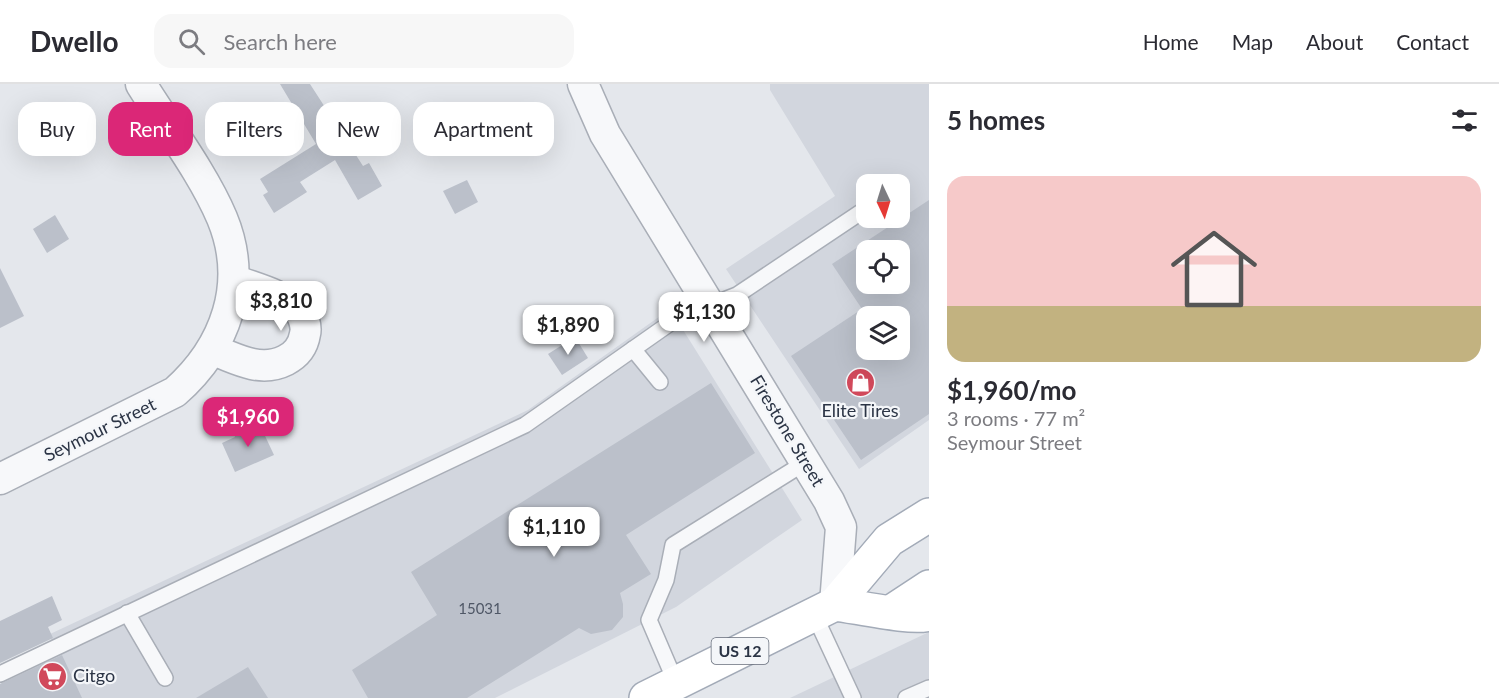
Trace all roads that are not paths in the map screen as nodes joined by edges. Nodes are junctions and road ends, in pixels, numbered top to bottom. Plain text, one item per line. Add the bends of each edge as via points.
1 (141, 84) edge
2 (583, 84) edge
3 (856, 215) edge
4 (234, 280) junction
5 (709, 305) junction
6 (633, 349) junction
7 (212, 350) junction
8 (660, 382) dead end
9 (806, 462) junction
10 (0, 479) edge
11 (926, 515) edge
12 (929, 587) edge
13 (824, 609) junction
14 (891, 612) junction
15 (127, 613) junction
16 (929, 614) edge
17 (0, 674) edge
18 (165, 678) dead end
19 (676, 683) junction
20 (929, 688) edge
21 (646, 698) edge
22 (853, 698) edge
23 (906, 698) edge

1 - 4 street, Seymour Street via 222,219
2 - 5 street, Firestone Street via 605,134
3 - 5 lane via 737,295
4 - 7 street, Seymour Street via 229,309
4 - 7 street via 299,310 306,329 303,346 293,357 277,363 252,364
5 - 6 lane via 676,319
5 - 9 street, Firestone Street
6 - 8 lane
6 - 15 lane via 525,424
7 - 10 street, Seymour Street via 191,377 163,399
9 - 13 street, Firestone Street via 841,527
9 - 19 lane via 673,544 666,580 649,620
11 - 13 main road, US 12 via 889,540
12 - 14 main road
13 - 14 main road
13 - 19 main road, US 12
13 - 22 lane
14 - 16 main road via 909,616
15 - 17 lane
15 - 18 lane
19 - 21 main road, US 12
20 - 23 lane

